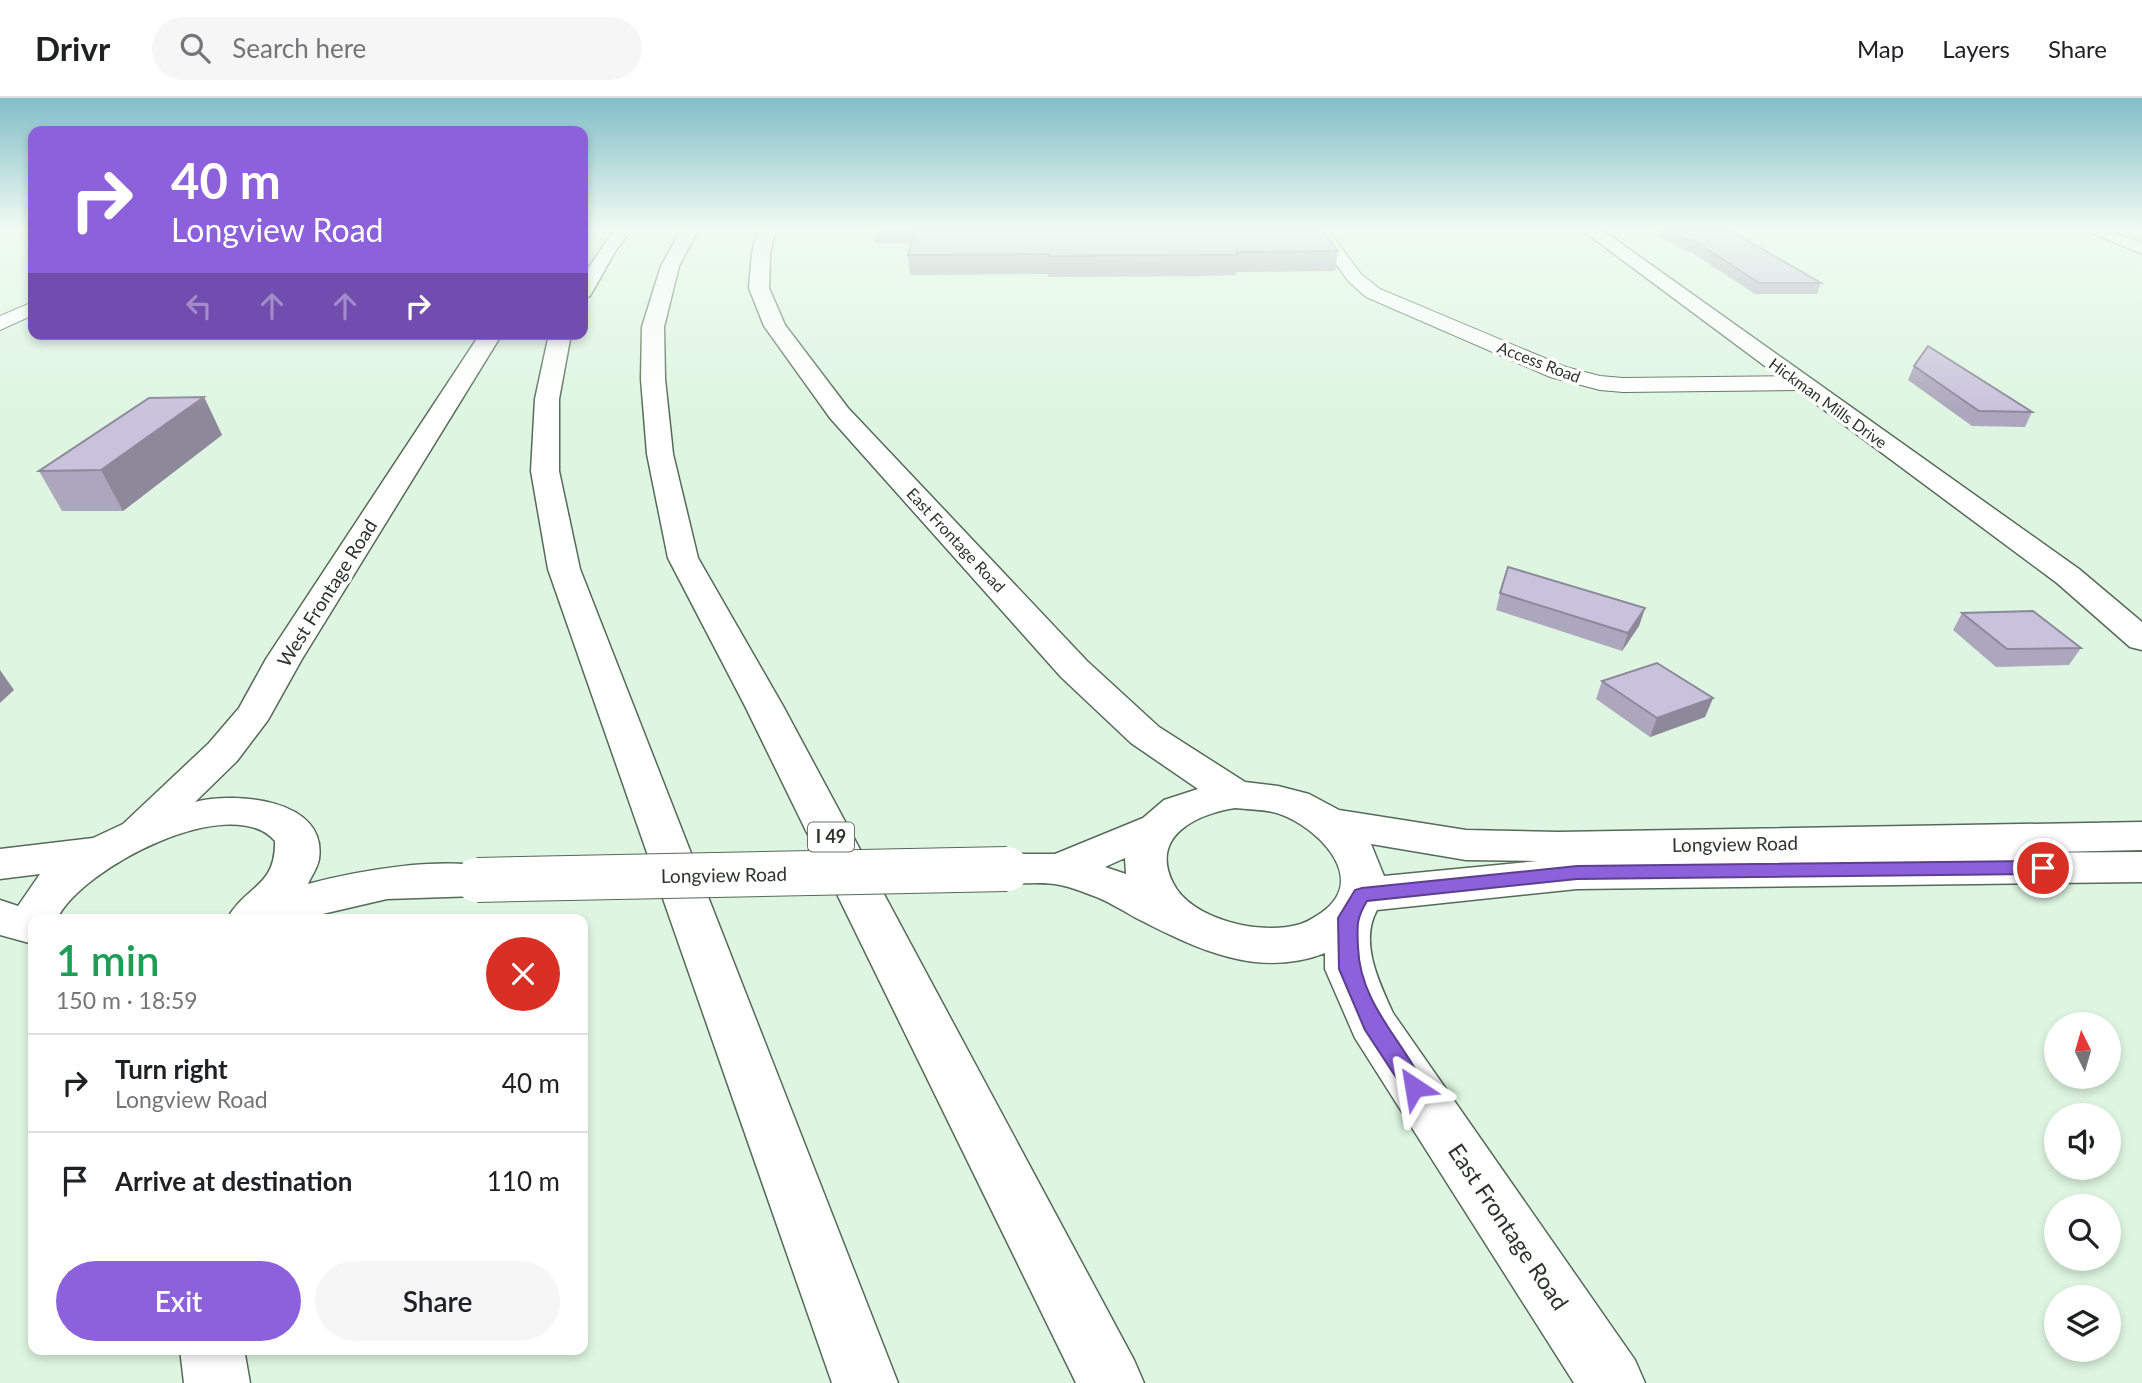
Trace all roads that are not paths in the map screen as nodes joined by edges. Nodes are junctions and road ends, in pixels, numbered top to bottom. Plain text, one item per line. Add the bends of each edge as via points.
1 (663, 290) edge
2 (760, 290) edge
3 (1369, 290) edge
4 (1672, 290) edge
5 (28, 310) edge
6 (0, 324) edge
7 (487, 340) edge
8 (559, 340) edge
9 (1800, 383) junction
10 (2068, 576) junction
11 (2142, 616) edge
12 (2142, 640) edge
13 (1235, 795) junction
14 (1330, 823) junction
15 (1157, 828) junction
16 (139, 832) junction
17 (2142, 836) edge
18 (100, 852) junction
19 (297, 860) junction
20 (0, 864) edge
21 (2142, 867) edge
22 (1060, 869) junction
23 (387, 883) junction
24 (1354, 906) junction
25 (35, 914) edge
26 (256, 914) edge
27 (263, 914) edge
28 (1181, 920) junction
29 (213, 1355) edge
30 (217, 1383) edge
31 (865, 1383) edge
32 (1111, 1383) edge
33 (1612, 1383) edge

1 - 32 main road, I 49 via 653,327 653,379 660,454 683,558 764,706
2 - 13 main road, East Frontage Road via 775,326 839,413 1074,669 1145,735
3 - 9 street, Access Road via 1558,372 1600,383
4 - 9 main road, Hickman Mills Drive
5 - 6 street
7 - 16 main road, West Frontage Road via 255,712 223,752
8 - 31 main road via 547,399 545,471 564,569
9 - 10 main road, Hickman Mills Drive
10 - 11 main road, Hickman Mills Drive
10 - 12 main road, Hickman Mills Drive
13 - 14 main road via 1269,797 1302,807
13 - 15 main road via 1195,803
14 - 17 main road, Longview Road via 1466,845 1558,847
14 - 24 main road via 1352,844 1363,869
15 - 22 main road, Longview Road
15 - 28 main road via 1146,850 1146,874 1158,898
16 - 18 main road
16 - 19 main road via 219,812 254,813 280,822 296,838
18 - 20 main road
18 - 25 main road via 67,875
19 - 23 main road, Longview Road
19 - 26 main road via 284,887
21 - 24 main road, Longview Road via 1577,873
22 - 23 main road, Longview Road, bridge
22 - 28 main road, Longview Road via 1111,885
23 - 27 main road, Longview Road
24 - 28 main road via 1322,935 1287,945 1250,946 1212,937
24 - 33 main road, East Frontage Road via 1349,969 1373,1024
29 - 30 main road

